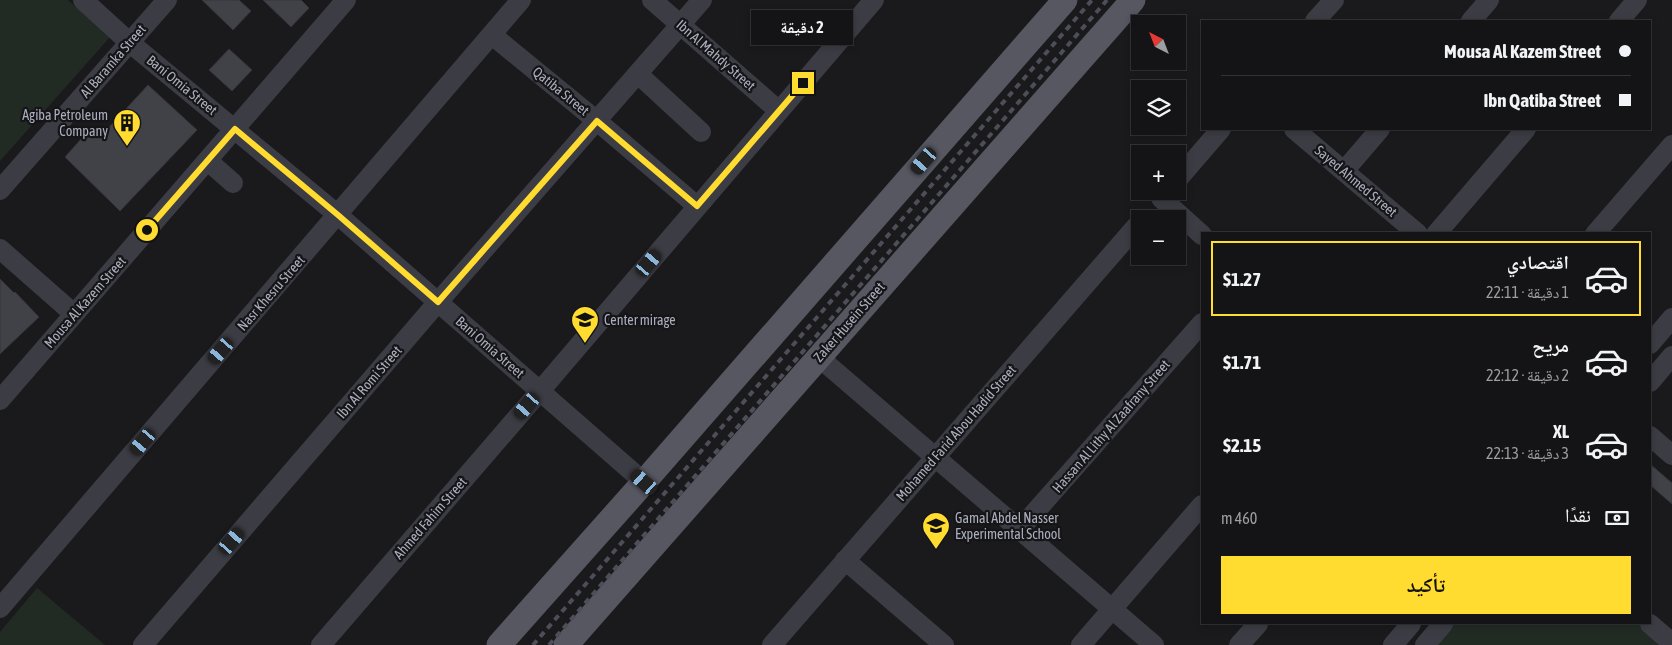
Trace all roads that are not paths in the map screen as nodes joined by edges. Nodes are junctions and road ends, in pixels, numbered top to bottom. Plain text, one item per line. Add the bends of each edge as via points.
1 (83, 0) edge
2 (167, 0) edge
3 (346, 0) edge
4 (522, 0) edge
5 (652, 0) edge
6 (702, 0) edge
7 (874, 0) edge
8 (1065, 0) edge
9 (1133, 0) edge
10 (1334, 0) edge
11 (1489, 0) edge
12 (1637, 0) edge
13 (1316, 20) edge
14 (1472, 20) edge
15 (1620, 20) edge
16 (682, 24) junction
17 (492, 35) junction
18 (129, 42) junction
19 (638, 74) junction
20 (780, 111) junction
21 (597, 121) junction
22 (235, 129) junction
23 (1220, 130) edge
24 (1295, 130) edge
25 (1379, 130) edge
26 (1525, 130) edge
27 (701, 132) dead end
28 (1672, 144) edge
29 (208, 161) junction
30 (1186, 170) edge
31 (1344, 171) junction
32 (233, 183) dead end
33 (0, 190) edge
34 (1160, 200) edge
35 (1169, 200) edge
36 (697, 206) junction
37 (1151, 210) edge
38 (338, 215) junction
39 (1131, 232) edge
40 (1416, 232) edge
41 (1438, 232) edge
42 (1597, 232) edge
43 (1201, 234) edge
44 (0, 249) edge
45 (438, 302) junction
46 (74, 314) junction
47 (1672, 318) edge
48 (1201, 324) edge
49 (1651, 343) edge
50 (824, 350) junction
51 (1672, 356) edge
52 (1651, 381) edge
53 (540, 391) junction
54 (0, 400) edge
55 (1651, 437) edge
56 (1672, 454) edge
57 (936, 456) junction
58 (644, 482) junction
59 (1201, 505) edge
60 (1020, 529) junction
61 (845, 560) junction
62 (0, 608) edge
63 (1112, 609) junction
64 (1258, 624) edge
65 (1411, 624) edge
66 (1443, 624) edge
67 (1650, 624) edge
68 (934, 642) edge
69 (1672, 643) edge
70 (143, 645) edge
71 (321, 645) edge
72 (499, 645) edge
73 (566, 645) edge
74 (772, 645) edge
75 (1082, 645) edge
76 (1154, 645) edge
77 (1239, 645) edge
78 (1393, 645) edge
79 (1425, 645) edge

1 - 18 street, Bani Omia Street
2 - 18 street, Al Baramka Street
3 - 22 street, Mousa Al Kazem Street
4 - 17 street, Nasr Khesru Street
5 - 16 street, Ibn Al Mahdy Street
6 - 16 street, Ibn Al Romi Street
7 - 20 street, Ahmed Fahim Street
8 - 58 main road
9 - 50 main road, Zaker Husein Street
10 - 13 street
11 - 14 street
12 - 15 street
16 - 19 street, Ibn Al Romi Street
16 - 20 street, Ibn Al Mahdy Street
17 - 21 street, Qatiba Street
17 - 38 street, Nasr Khesru Street
18 - 22 street, Bani Omia Street
18 - 33 street, Al Baramka Street
19 - 21 street, Ibn Al Romi Street
19 - 27 street
20 - 36 street, Ahmed Fahim Street
21 - 36 street, Qatiba Street
21 - 45 street, Ibn Al Romi Street
22 - 29 street, Mousa Al Kazem Street
22 - 38 street, Bani Omia Street
23 - 30 street
24 - 31 street, Sayed Ahmed Street
25 - 31 street
26 - 41 street
28 - 42 street
29 - 32 street
29 - 46 street, Mousa Al Kazem Street
31 - 40 street, Sayed Ahmed Street
34 - 37 street
35 - 43 street
36 - 53 street, Ahmed Fahim Street
38 - 45 street, Bani Omia Street
38 - 62 street, Nasr Khesru Street
39 - 57 street, Mohamed Farid Abou Hadid Street
44 - 46 street
45 - 53 street, Bani Omia Street
45 - 70 street, Ibn Al Romi Street
46 - 54 street, Mousa Al Kazem Street
47 - 49 street
48 - 60 street, Hassan Al Lithy Al Zaafrany Street
50 - 57 street via 824,359 829,366
50 - 73 main road, Zaker Husein Street
51 - 52 street
53 - 58 street, Bani Omia Street
53 - 71 street, Ahmed Fahim Street
55 - 56 street
57 - 60 street
57 - 61 street, Mohamed Farid Abou Hadid Street
58 - 72 main road
59 - 63 street
60 - 63 street
61 - 68 street
61 - 74 street, Mohamed Farid Abou Hadid Street
63 - 75 street
63 - 76 street
64 - 77 street
65 - 78 street
66 - 79 street
67 - 69 street

